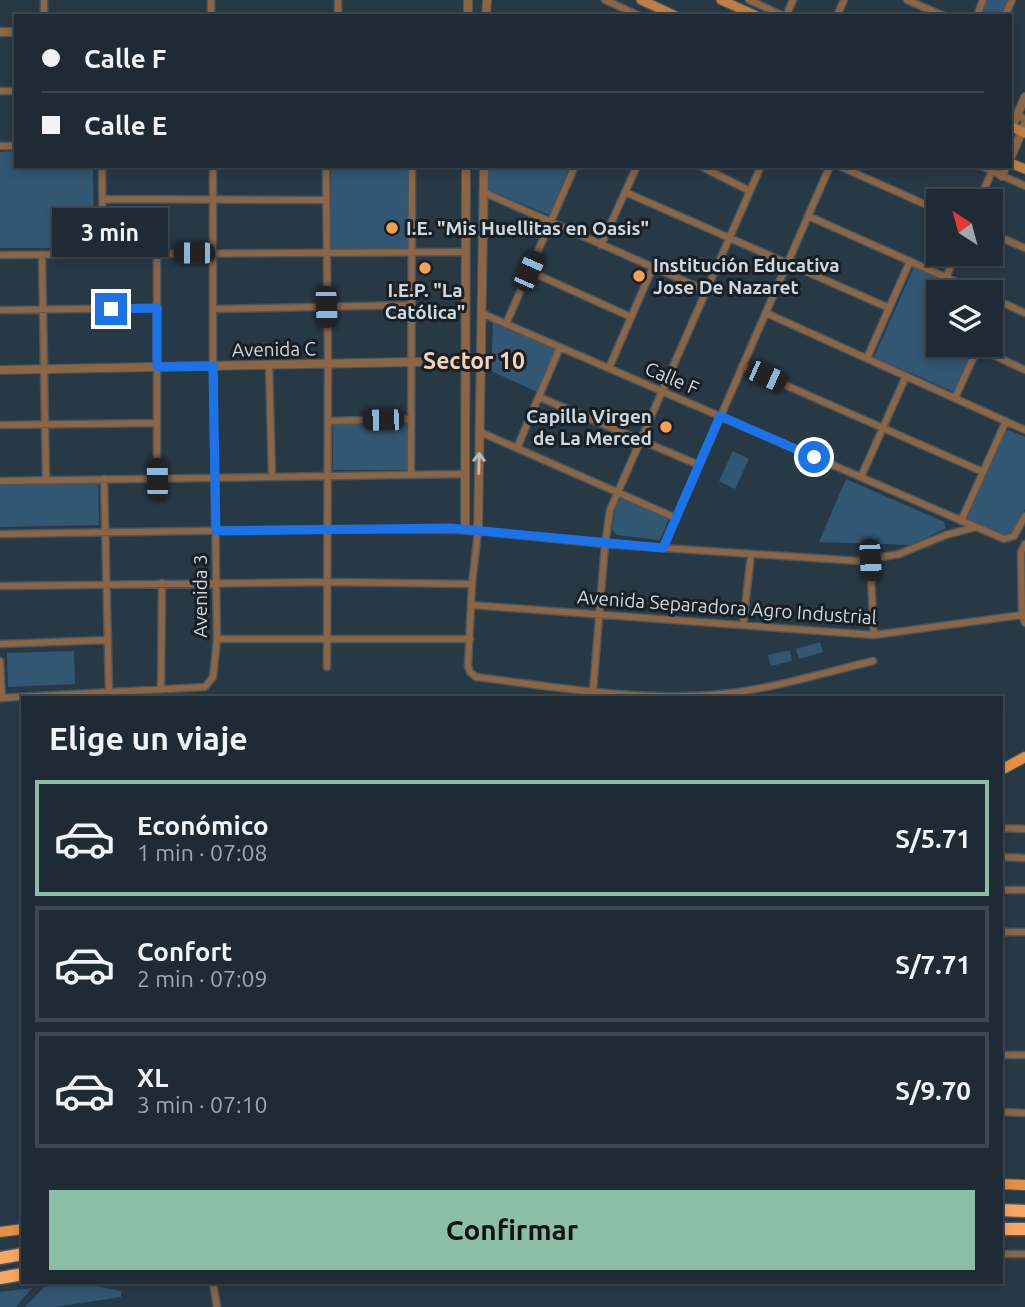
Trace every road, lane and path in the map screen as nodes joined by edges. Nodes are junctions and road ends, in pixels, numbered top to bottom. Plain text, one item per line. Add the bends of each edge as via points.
1 (605, 0) edge
2 (721, 0) edge
3 (749, 0) edge
4 (907, 0) edge
5 (647, 1) edge
6 (637, 14) edge
7 (672, 14) edge
8 (752, 14) edge
9 (780, 14) edge
10 (939, 14) edge
11 (1025, 97) edge
12 (1021, 123) edge
13 (1012, 152) edge
14 (103, 168) edge
15 (213, 168) edge
16 (326, 168) edge
17 (412, 168) edge
18 (466, 168) edge
19 (484, 168) edge
20 (574, 168) edge
21 (636, 168) edge
22 (704, 168) edge
23 (760, 168) edge
24 (829, 168) edge
25 (844, 168) edge
26 (1006, 168) edge
27 (993, 169) edge
28 (1002, 176) junction
29 (1025, 186) edge
30 (984, 189) edge
31 (750, 191) junction
32 (483, 192) junction
33 (625, 192) junction
34 (103, 199) junction
35 (213, 200) junction
36 (326, 200) junction
37 (926, 205) edge
38 (808, 216) junction
39 (551, 222) junction
40 (730, 238) junction
41 (1003, 239) edge
42 (601, 245) junction
43 (1025, 248) edge
44 (411, 252) junction
45 (465, 252) junction
46 (213, 253) junction
47 (326, 253) junction
48 (103, 254) junction
49 (156, 254) junction
50 (0, 255) edge
51 (42, 255) junction
52 (910, 261) junction
53 (787, 264) junction
54 (951, 266) edge
55 (653, 267) junction
56 (529, 271) junction
57 (946, 278) junction
58 (951, 280) edge
59 (707, 291) junction
60 (1003, 303) edge
61 (411, 305) junction
62 (326, 307) junction
63 (157, 308) junction
64 (889, 308) junction
65 (213, 309) junction
66 (0, 310) edge
67 (43, 310) junction
68 (481, 313) junction
69 (766, 313) junction
70 (1025, 313) edge
71 (631, 317) junction
72 (506, 324) junction
73 (560, 347) junction
74 (974, 357) edge
75 (999, 357) edge
76 (867, 358) junction
77 (465, 361) junction
78 (411, 362) junction
79 (328, 364) junction
80 (270, 365) junction
81 (213, 366) junction
82 (742, 366) junction
83 (157, 367) junction
84 (609, 368) junction
85 (44, 369) junction
86 (0, 370) edge
87 (1025, 370) edge
88 (906, 376) junction
89 (663, 391) junction
90 (539, 397) junction
91 (955, 398) junction
92 (720, 416) junction
93 (411, 419) junction
94 (328, 421) junction
95 (1006, 421) junction
96 (156, 423) junction
97 (0, 425) edge
98 (45, 425) junction
99 (883, 428) junction
100 (1025, 430) edge
101 (480, 432) junction
102 (641, 440) junction
103 (517, 448) junction
104 (699, 465) junction
105 (983, 472) junction
106 (465, 474) junction
107 (411, 475) junction
108 (328, 476) junction
109 (272, 477) junction
110 (861, 477) junction
111 (215, 478) junction
112 (103, 479) junction
113 (157, 479) junction
114 (46, 480) junction
115 (0, 481) edge
116 (617, 492) junction
117 (1025, 516) edge
118 (676, 518) junction
119 (961, 521) junction
120 (976, 527) junction
121 (328, 529) junction
122 (465, 530) junction
123 (216, 531) junction
124 (478, 531) junction
125 (105, 533) junction
126 (0, 534) edge
127 (605, 544) junction
128 (1025, 544) edge
129 (663, 548) junction
130 (1023, 553) edge
131 (751, 554) junction
132 (870, 560) junction
133 (328, 582) junction
134 (162, 583) junction
135 (217, 583) junction
136 (107, 584) junction
137 (472, 584) junction
138 (0, 586) edge
139 (471, 605) junction
140 (599, 614) junction
141 (1022, 615) junction
142 (1025, 623) edge
143 (743, 625) junction
144 (874, 635) junction
145 (327, 638) junction
146 (217, 639) junction
147 (470, 639) junction
148 (108, 640) junction
149 (0, 644) edge
150 (0, 661) edge
151 (873, 661) dead end
152 (327, 667) dead end
153 (161, 688) junction
154 (110, 691) junction
155 (593, 691) junction
156 (32, 696) edge
157 (21, 697) edge
158 (1, 698) edge
159 (1023, 758) edge
160 (1003, 763) edge
161 (1003, 769) edge
162 (1003, 828) edge
163 (1025, 829) edge
164 (1003, 857) edge
165 (1025, 858) edge
166 (1003, 890) edge
167 (1025, 890) edge
168 (1003, 932) edge
169 (1025, 932) edge
170 (1003, 1055) edge
171 (1025, 1055) edge
172 (1003, 1112) edge
173 (1025, 1113) edge
174 (1003, 1184) edge
175 (1025, 1185) edge
176 (1003, 1210) edge
177 (1025, 1211) edge
178 (1003, 1228) edge
179 (21, 1229) edge
180 (1025, 1229) edge
181 (0, 1232) edge
182 (21, 1254) edge
183 (1003, 1254) edge
184 (1025, 1254) edge
185 (0, 1258) edge
186 (21, 1274) edge
187 (0, 1278) edge
188 (213, 1284) edge
189 (217, 1307) edge

1 - 6 street
2 - 8 main road
3 - 9 street
4 - 10 street
5 - 7 main road
11 - 12 street
12 - 13 street
14 - 34 street
15 - 35 street, Avenida 3
16 - 36 street
17 - 44 street
18 - 45 street
19 - 32 street
20 - 39 street
21 - 33 street
22 - 31 street
23 - 31 street
24 - 38 street
25 - 37 street
26 - 28 street
27 - 28 street
27 - 30 street
28 - 29 street
31 - 40 street
32 - 39 street
32 - 68 street
33 - 40 street
33 - 42 street
34 - 35 street
34 - 48 street
35 - 36 street
35 - 46 street, Avenida 3
36 - 47 street
38 - 52 street
38 - 53 street
39 - 42 street
39 - 56 street
40 - 53 street
40 - 59 street
41 - 43 street
42 - 55 street
44 - 45 street
44 - 47 street
44 - 61 street
45 - 77 street
46 - 47 street
46 - 49 street
46 - 65 street, Avenida 3
47 - 62 street
48 - 49 street
48 - 51 street
49 - 63 street
50 - 51 street
51 - 67 street
52 - 57 street
52 - 64 street
53 - 64 street
53 - 69 street
54 - 57 street
55 - 59 street
55 - 71 street
56 - 71 street
56 - 72 street
57 - 58 street
59 - 89 street
60 - 70 street
61 - 62 street
61 - 78 street
62 - 65 street
62 - 79 street
63 - 67 street
63 - 83 street
64 - 76 street
65 - 81 street, Avenida 3
66 - 67 street
67 - 85 street
68 - 72 street, Calle F
68 - 101 street
69 - 76 street
69 - 82 street
71 - 84 street
72 - 73 street, Calle F
73 - 84 street, Calle F
73 - 90 street
74 - 91 street
75 - 87 street
76 - 88 street
77 - 78 street, Avenida C
77 - 106 street
78 - 79 street, Avenida C
78 - 93 street
79 - 80 street, Avenida C
79 - 94 street
80 - 81 street, Avenida C
80 - 109 street
81 - 83 street, Avenida C
81 - 111 street, Avenida 3
82 - 92 street
82 - 99 street
83 - 85 street, Avenida C
83 - 96 street
84 - 89 street, Calle F
85 - 86 street, Avenida C
85 - 98 street
88 - 91 street
88 - 99 street
89 - 92 street, Calle F
89 - 102 street
90 - 102 street
90 - 103 street
91 - 95 street
92 - 104 street
92 - 110 street, Calle F
93 - 94 street
93 - 107 street
94 - 108 street
95 - 100 street
95 - 105 street
96 - 98 street
96 - 113 street
97 - 98 street
98 - 114 street
99 - 105 street
99 - 110 street
101 - 103 street
124 -> 101 street
102 - 104 street
102 - 116 street
103 - 116 street
104 - 118 street
105 - 119 street
106 - 107 street
106 - 122 street
107 - 108 street
108 - 109 street
108 - 121 street
109 - 111 street
110 - 119 street, Calle F
111 - 113 street
111 - 123 street, Avenida 3
112 - 113 street
112 - 114 street
112 - 125 street
114 - 115 street
116 - 118 street
116 - 127 street
117 - 120 street, Calle F via 1014,536 1004,539
118 - 129 street
119 - 120 street, Calle F
120 - 132 street
121 - 122 street
121 - 123 street
121 - 133 street
122 - 124 street
123 - 125 street
123 - 135 street, Avenida 3
124 - 127 street
124 - 137 street
125 - 126 street
125 - 136 street
127 - 129 street
127 - 140 street
128 - 130 street
129 - 131 street
130 - 141 street
131 - 132 street
131 - 143 street
132 - 144 street
133 - 135 street
133 - 137 street
133 - 145 street
134 - 135 street
134 - 136 street
134 - 153 street
135 - 146 street, Avenida 3
136 - 138 street
136 - 148 street
137 - 139 street
139 - 140 street, Avenida Separadora Agro Industrial
139 - 147 street
140 - 143 street, Avenida Separadora Agro Industrial
140 - 155 street
141 - 142 street
141 - 144 street, Avenida Separadora Agro Industrial
143 - 144 street, Avenida Separadora Agro Industrial
145 - 146 street
145 - 147 street
145 - 152 street
146 - 153 street, Avenida 3 via 213,677 205,687
147 - 155 street via 468,666 476,677
148 - 149 street
148 - 154 street
150 - 158 street
151 - 155 street via 721,694
153 - 154 street
154 - 156 street
157 - 158 street
159 - 160 street
159 - 161 main road
162 - 163 street
164 - 165 street
166 - 167 street
168 - 169 street
170 - 171 street
172 - 173 street
174 - 175 main road
176 - 177 highway
178 - 180 highway
179 - 181 main road
182 - 185 highway
183 - 184 street
186 - 187 highway
188 - 189 street

